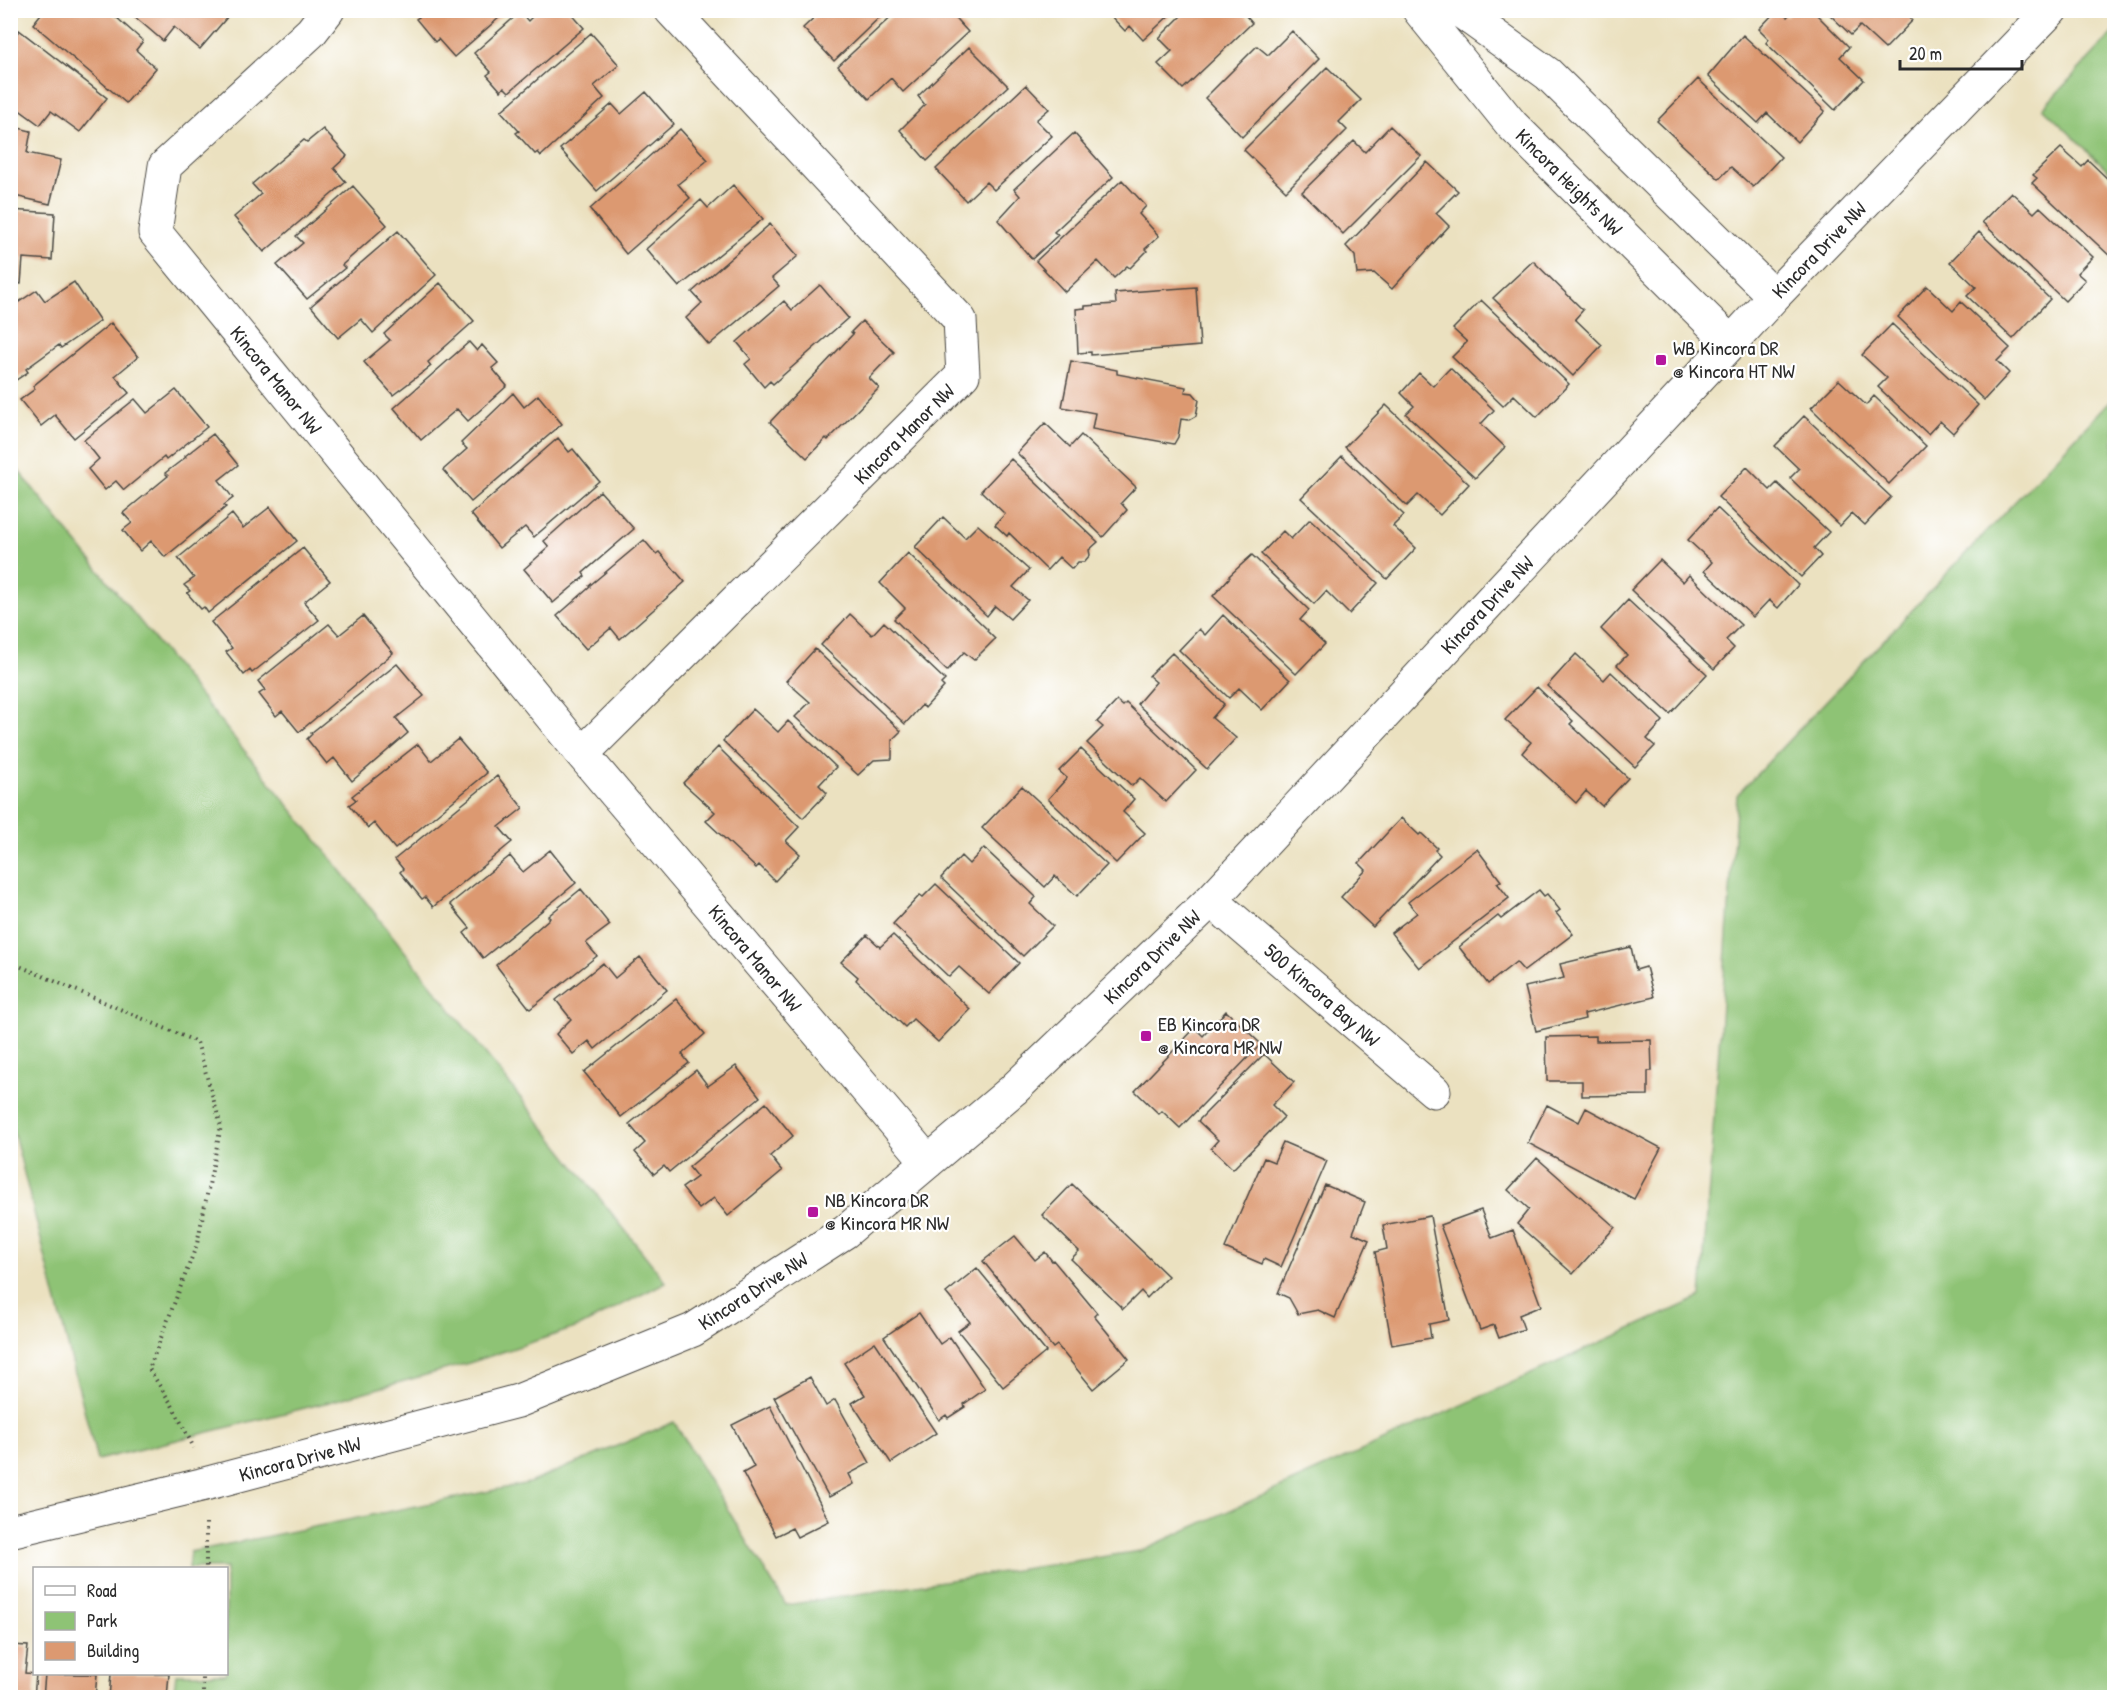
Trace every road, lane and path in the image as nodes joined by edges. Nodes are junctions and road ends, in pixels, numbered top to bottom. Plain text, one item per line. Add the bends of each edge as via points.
1 (328, 10) edge
2 (671, 10) edge
3 (1419, 10) edge
4 (1459, 10) edge
5 (2051, 10) edge
6 (1774, 296) junction
7 (1731, 343) junction
8 (582, 754) junction
9 (1210, 900) junction
10 (10, 962) edge
11 (1434, 1091) dead end
12 (928, 1162) junction
13 (197, 1454) dead end
14 (10, 1531) edge
15 (207, 1532) dead end
16 (206, 1567) edge
17 (203, 1675) edge
18 (203, 1698) edge

1 - 8 street, Kincora Manor NW via 311,32 165,166 155,232
2 - 8 street, Kincora Manor NW via 960,320 963,375
3 - 7 street, Kincora Heights NW via 1512,125
4 - 6 street via 1548,74
5 - 6 street, Kincora Drive NW
6 - 7 street, Kincora Drive NW
7 - 9 street, Kincora Drive NW
8 - 12 street, Kincora Manor NW
9 - 11 street, 500 Kincora Bay NW
9 - 12 street, Kincora Drive NW via 1013,1090
10 - 13 path via 197,1042 221,1126 197,1244 149,1369
12 - 14 street, Kincora Drive NW via 844,1232 693,1330 529,1396 212,1482
15 - 16 path
17 - 18 path

